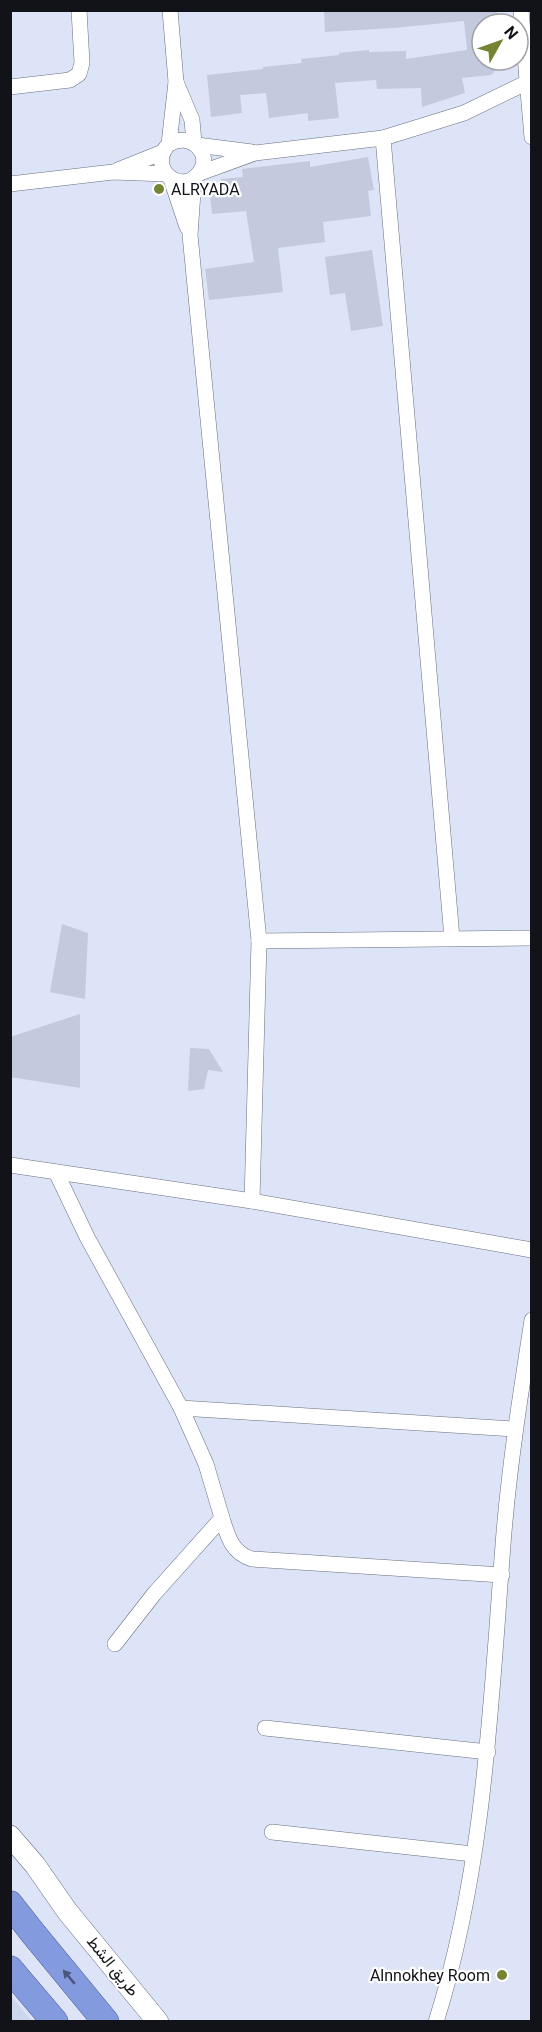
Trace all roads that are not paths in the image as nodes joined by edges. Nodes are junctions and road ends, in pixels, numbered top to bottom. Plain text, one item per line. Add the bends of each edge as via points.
1 (80, 10) edge
2 (170, 10) edge
3 (521, 10) edge
4 (529, 81) edge
5 (176, 82) junction
6 (10, 87) edge
7 (531, 137) edge
8 (383, 138) junction
9 (195, 144) junction
10 (166, 148) junction
11 (255, 153) junction
12 (113, 172) junction
13 (197, 176) junction
14 (169, 177) junction
15 (10, 184) edge
16 (190, 235) junction
17 (452, 938) junction
18 (531, 938) edge
19 (259, 941) junction
20 (10, 1165) edge
21 (56, 1172) junction
22 (252, 1201) junction
23 (531, 1251) edge
24 (531, 1320) edge
25 (181, 1408) junction
26 (514, 1429) junction
27 (222, 1518) junction
28 (501, 1575) junction
29 (115, 1644) dead end
30 (265, 1728) dead end
31 (488, 1752) junction
32 (272, 1833) dead end
33 (10, 1836) edge
34 (473, 1854) junction
35 (10, 1855) edge
36 (10, 1904) edge
37 (67, 1911) junction
38 (10, 1969) edge
39 (55, 2022) edge
40 (106, 2022) edge
41 (158, 2022) edge
42 (436, 2022) edge

1 - 6 street via 79,74 70,80
2 - 5 street
3 - 4 street
4 - 7 street
4 - 8 street via 464,113
5 - 9 street via 192,120
5 - 10 street
8 - 11 street
8 - 17 street
9 - 10 street via 181,140
9 - 11 street
9 - 13 street via 203,159
10 - 12 street
10 - 14 street via 162,168
11 - 13 street
12 - 14 street
12 - 15 street
13 - 14 street via 179,182
13 - 16 street
14 - 16 street
16 - 19 street
17 - 18 street
17 - 19 street
19 - 22 street
20 - 21 street
21 - 22 street
21 - 25 street via 87,1237
22 - 23 street
24 - 26 street
25 - 26 street
25 - 27 street via 206,1464
26 - 28 street
27 - 28 street via 233,1547 252,1559
27 - 29 street
28 - 31 street
30 - 31 street
31 - 34 street
32 - 34 street
33 - 37 main road, طريق الشط
34 - 42 street via 462,1923
35 - 37 main road, طريق الشط
40 -> 36 highway
37 - 41 main road, طريق الشط
38 - 39 highway

